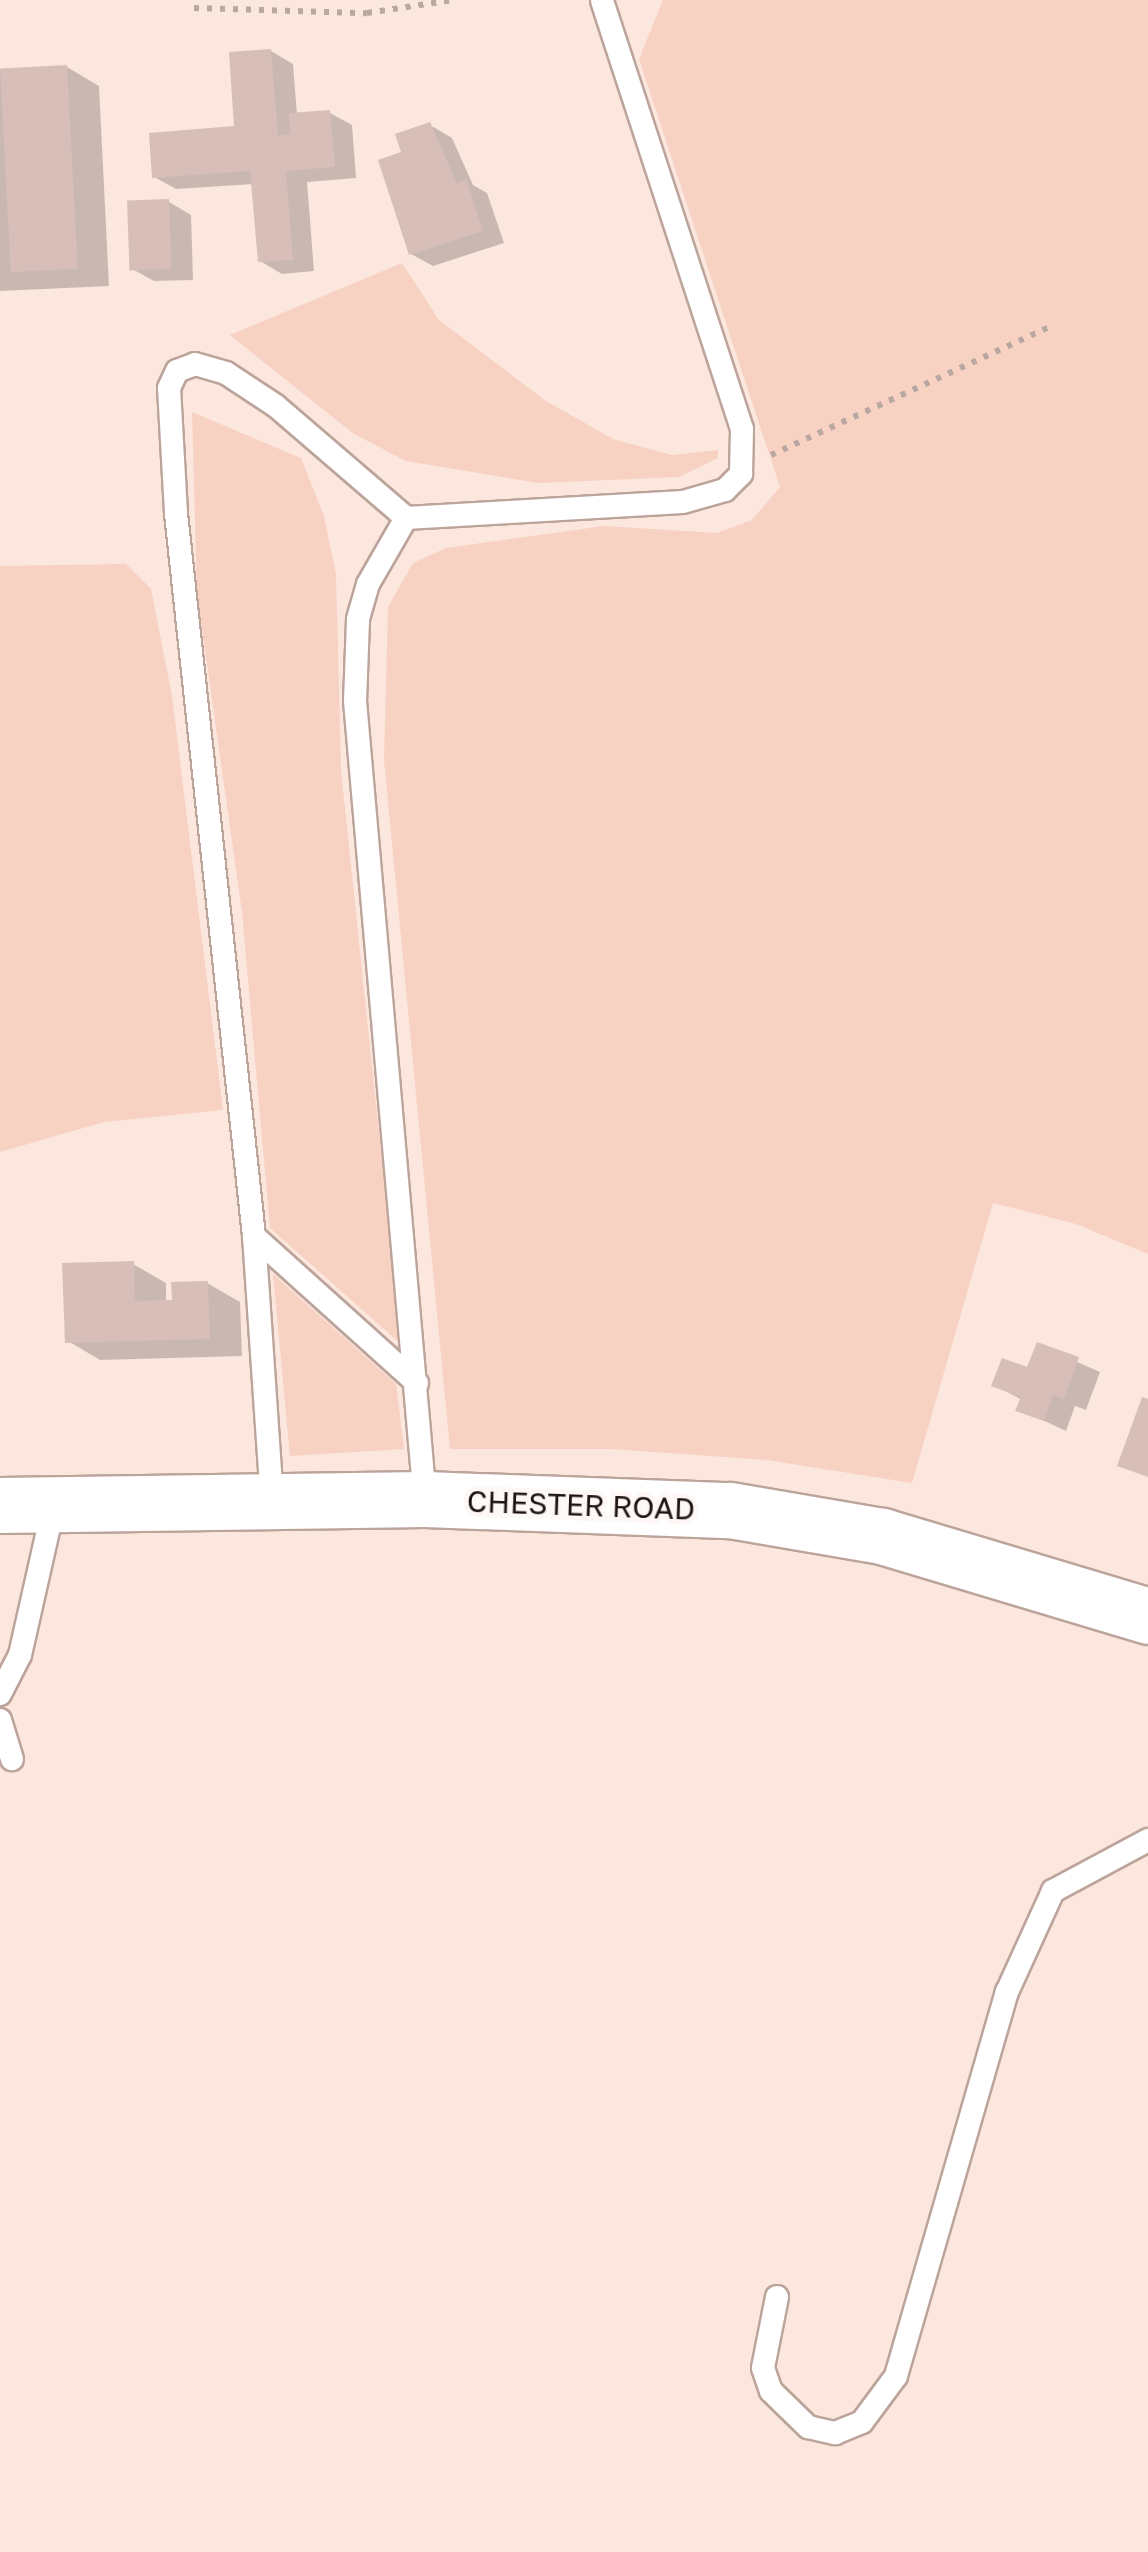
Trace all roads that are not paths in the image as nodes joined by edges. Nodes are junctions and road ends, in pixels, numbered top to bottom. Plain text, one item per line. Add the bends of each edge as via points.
1 (602, 0) edge
2 (406, 518) junction
3 (254, 1236) junction
4 (417, 1383) junction
5 (425, 1499) junction
6 (272, 1500) junction
7 (0, 1504) edge
8 (54, 1504) junction
9 (1148, 1616) edge
10 (0, 1694) edge
11 (0, 1720) edge
12 (12, 1759) dead end
13 (1148, 1840) edge
14 (777, 2298) dead end

1 - 2 lane via 742,429 746,453 740,474 725,490 683,502
2 - 3 lane via 251,388 195,364 177,371 169,388 176,513
2 - 4 lane via 363,602 355,700
3 - 4 lane
3 - 6 lane
4 - 5 lane
5 - 6 main road, CHESTER ROAD
5 - 9 main road, CHESTER ROAD via 730,1510 882,1536
6 - 8 main road, CHESTER ROAD
7 - 8 main road, CHESTER ROAD
8 - 10 lane via 20,1655
11 - 12 lane
13 - 14 lane via 1053,1891 1007,1992 896,2376 862,2422 835,2432 808,2427 771,2390 762,2368

